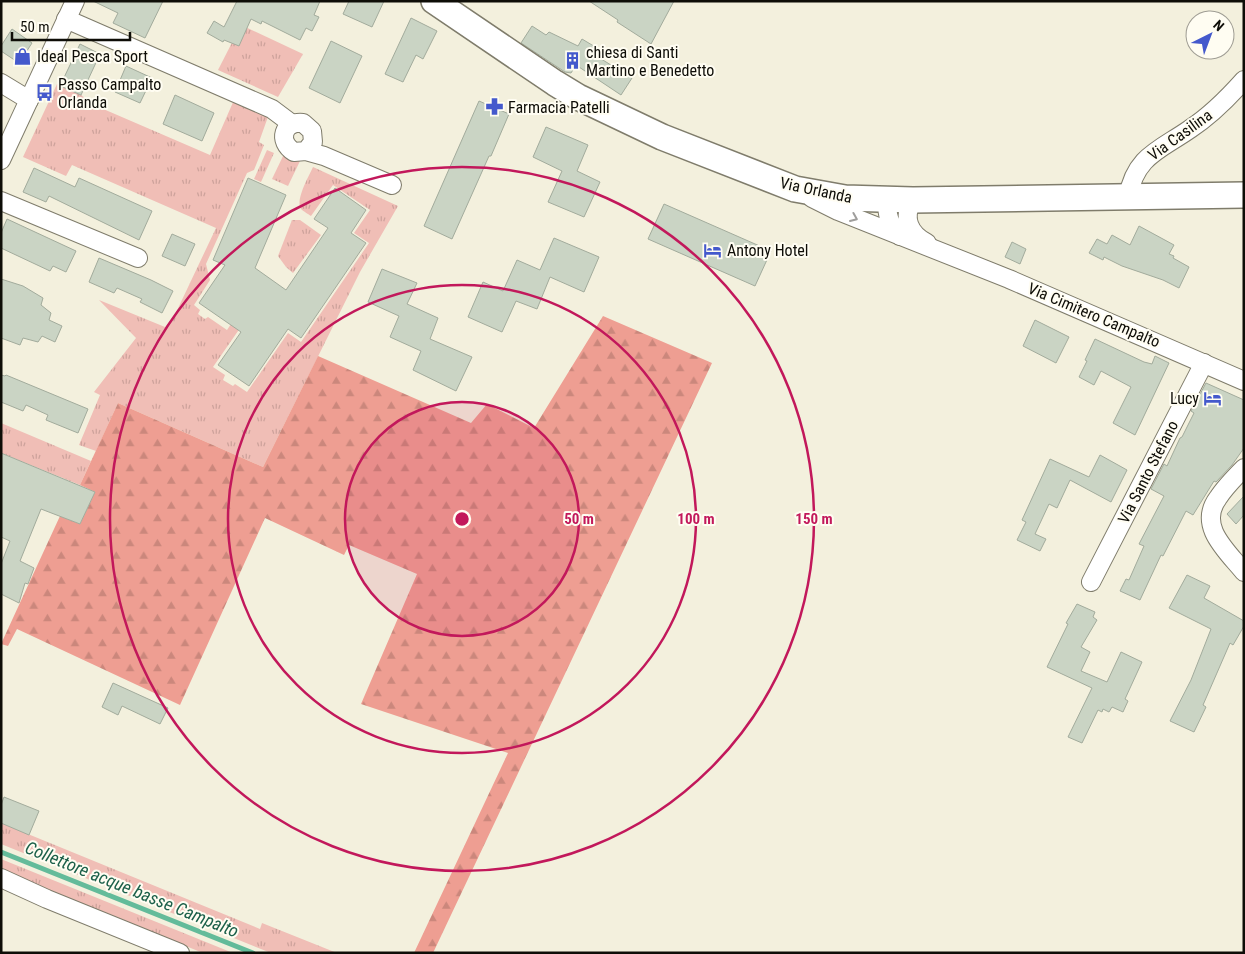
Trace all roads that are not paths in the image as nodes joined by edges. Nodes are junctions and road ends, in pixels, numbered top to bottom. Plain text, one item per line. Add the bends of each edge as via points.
1 (74, 1) edge
2 (434, 1) edge
3 (66, 19) junction
4 (1244, 80) edge
5 (1, 83) edge
6 (29, 100) junction
7 (1, 160) edge
8 (392, 185) dead end
9 (795, 189) junction
10 (1244, 195) edge
11 (1128, 197) junction
12 (887, 199) junction
13 (913, 200) junction
14 (1, 201) edge
15 (900, 236) junction
16 (942, 252) junction
17 (138, 258) dead end
18 (1204, 363) junction
19 (1244, 381) edge
20 (1244, 468) edge
21 (1244, 572) edge
22 (1091, 582) dead end
23 (1, 878) edge
24 (180, 953) edge

1 - 3 street
2 - 9 main road, Via Orlanda via 578,96 662,137
3 - 6 street
3 - 8 street via 272,109 292,124 303,123 312,131 313,142 306,151
4 - 11 street, Via Casilina via 1209,115 1151,154 1134,174
5 - 6 street
6 - 7 street
9 - 12 main road, Via Orlanda via 845,198
9 -> 15 street, Via Cimitero Campalto via 838,211
10 - 11 main road, Via Orlanda
11 - 13 main road, Via Orlanda
12 - 13 main road, Via Orlanda
12 - 15 street via 889,223
13 - 16 street, Via Cimitero Campalto via 907,208 910,229
14 - 17 street
15 - 16 street, Via Cimitero Campalto
16 - 18 street, Via Cimitero Campalto
18 - 19 street, Via Cimitero Campalto
18 - 22 street, Via Santo Stefano
20 - 21 street via 1212,506 1210,526
23 - 24 street

